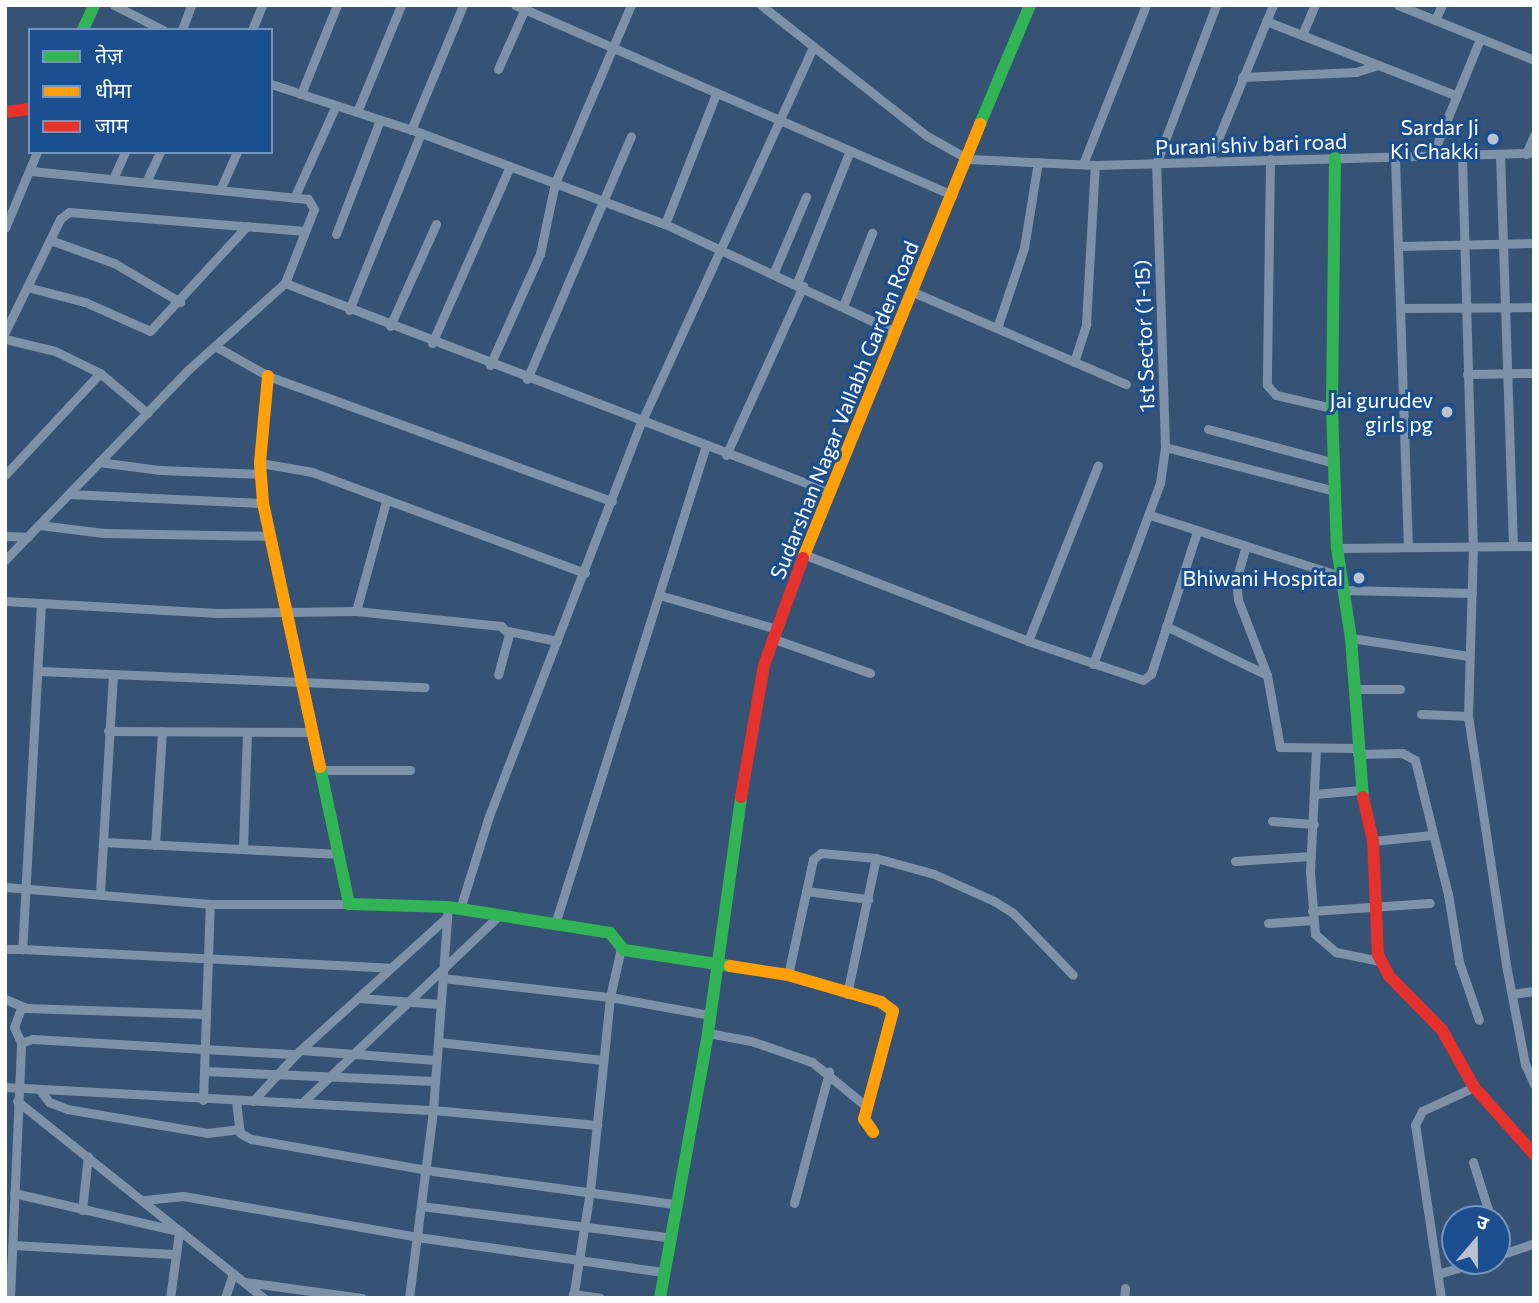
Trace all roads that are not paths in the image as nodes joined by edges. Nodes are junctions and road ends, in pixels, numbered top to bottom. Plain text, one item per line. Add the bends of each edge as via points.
1 (94, 5) edge
2 (114, 5) edge
3 (191, 5) edge
4 (262, 5) edge
5 (337, 5) edge
6 (401, 5) edge
7 (463, 5) edge
8 (631, 5) edge
9 (761, 5) edge
10 (1030, 5) edge
11 (1146, 5) edge
12 (1216, 5) edge
13 (1273, 5) edge
14 (1315, 5) edge
15 (1398, 5) edge
16 (1442, 5) edge
17 (522, 7) edge
18 (1435, 20) junction
19 (1266, 21) junction
20 (84, 28) edge
21 (159, 28) edge
22 (183, 28) edge
23 (253, 28) edge
24 (1302, 35) junction
25 (1480, 39) junction
26 (613, 46) junction
27 (813, 48) junction
28 (1534, 60) edge
29 (1378, 65) junction
30 (498, 69) dead end
31 (1242, 77) junction
32 (273, 85) edge
33 (301, 94) junction
34 (716, 94) junction
35 (1457, 96) junction
36 (336, 105) junction
37 (28, 109) edge
38 (5, 112) edge
39 (357, 112) junction
40 (380, 120) junction
41 (779, 123) junction
42 (411, 130) junction
43 (421, 134) junction
44 (1534, 135) edge
45 (631, 136) dead end
46 (849, 153) junction
47 (36, 154) edge
48 (124, 154) edge
49 (159, 154) edge
50 (236, 154) edge
51 (1530, 154) edge
52 (1500, 155) junction
53 (1432, 156) junction
54 (1462, 156) junction
55 (1395, 157) junction
56 (968, 159) junction
57 (1270, 159) junction
58 (1335, 159) junction
59 (1209, 161) junction
60 (1038, 162) junction
61 (1083, 164) junction
62 (1156, 164) junction
63 (1095, 165) junction
64 (510, 166) junction
65 (31, 171) junction
66 (113, 179) junction
67 (146, 182) junction
68 (555, 183) junction
69 (220, 190) junction
70 (952, 195) junction
71 (806, 197) dead end
72 (294, 198) junction
73 (603, 201) junction
74 (436, 224) dead end
75 (665, 224) junction
76 (247, 226) junction
77 (5, 228) edge
78 (305, 231) junction
79 (872, 233) dead end
80 (336, 234) dead end
81 (50, 240) junction
82 (1534, 243) edge
83 (1503, 244) junction
84 (1464, 245) junction
85 (1399, 246) junction
86 (724, 249) junction
87 (774, 272) junction
88 (285, 283) junction
89 (800, 285) junction
90 (27, 287) junction
91 (914, 292) junction
92 (180, 302) junction
93 (843, 306) junction
94 (1534, 307) edge
95 (1401, 308) junction
96 (1465, 309) junction
97 (1506, 309) junction
98 (349, 310) junction
99 (390, 326) junction
100 (997, 328) junction
101 (5, 332) edge
102 (896, 332) junction
103 (5, 340) edge
104 (432, 343) junction
105 (215, 346) junction
106 (1074, 362) junction
107 (490, 365) junction
108 (100, 373) junction
109 (1534, 373) edge
110 (1467, 374) junction
111 (1508, 374) junction
112 (268, 376) junction
113 (527, 379) junction
114 (1126, 384) dead end
115 (1332, 408) junction
116 (147, 413) junction
117 (641, 423) junction
118 (1208, 429) dead end
119 (1165, 447) junction
120 (705, 448) junction
121 (726, 455) junction
122 (99, 462) junction
123 (1335, 463) junction
124 (1098, 465) dead end
125 (260, 468) junction
126 (5, 475) edge
127 (827, 491) junction
128 (1335, 491) junction
129 (69, 494) junction
130 (386, 501) junction
131 (612, 501) junction
132 (263, 503) junction
133 (1150, 515) junction
134 (39, 525) junction
135 (1197, 532) junction
136 (5, 536) edge
137 (270, 536) junction
138 (28, 537) junction
139 (1513, 546) junction
140 (1534, 546) edge
141 (1408, 547) junction
142 (1473, 547) junction
143 (1337, 548) junction
144 (1245, 549) junction
145 (803, 554) junction
146 (5, 560) edge
147 (585, 573) junction
148 (1342, 583) junction
149 (1472, 593) junction
150 (659, 596) junction
151 (5, 601) edge
152 (41, 603) junction
153 (287, 610) junction
154 (356, 611) junction
155 (1166, 626) junction
156 (509, 631) junction
157 (775, 634) junction
158 (1351, 638) junction
159 (557, 641) junction
160 (1028, 641) junction
161 (1469, 656) junction
162 (1093, 664) junction
163 (39, 671) junction
164 (870, 673) dead end
165 (498, 675) dead end
166 (1267, 675) junction
167 (113, 676) junction
168 (299, 685) junction
169 (425, 687) dead end
170 (1353, 689) junction
171 (1400, 689) dead end
172 (1421, 714) dead end
173 (1468, 716) junction
174 (108, 731) junction
175 (162, 731) junction
176 (311, 732) junction
177 (247, 734) junction
178 (1315, 749) junction
179 (1357, 751) junction
180 (319, 770) junction
181 (410, 770) dead end
182 (1361, 790) junction
183 (1315, 794) junction
184 (1272, 821) dead end
185 (1314, 824) junction
186 (1432, 835) junction
187 (1373, 841) junction
188 (103, 842) junction
189 (155, 845) junction
190 (243, 847) junction
191 (336, 854) junction
192 (1311, 856) junction
193 (876, 858) junction
194 (1235, 861) dead end
195 (5, 887) edge
196 (25, 889) junction
197 (806, 891) junction
198 (100, 893) junction
199 (868, 900) junction
200 (1430, 903) dead end
201 (210, 904) junction
202 (349, 904) junction
203 (1375, 906) junction
204 (452, 911) junction
205 (1312, 915) junction
206 (498, 917) junction
207 (1268, 923) dead end
208 (555, 924) junction
209 (621, 948) junction
210 (5, 949) edge
211 (22, 949) junction
212 (210, 961) junction
213 (1380, 961) junction
214 (716, 962) junction
215 (391, 968) junction
216 (788, 975) junction
217 (1073, 975) dead end
218 (442, 976) junction
219 (1534, 991) edge
220 (847, 994) junction
221 (1512, 994) junction
222 (610, 997) junction
223 (359, 998) junction
224 (5, 999) edge
225 (410, 1002) junction
226 (440, 1004) junction
227 (21, 1008) junction
228 (206, 1014) junction
229 (710, 1015) junction
230 (1479, 1020) dead end
231 (708, 1033) junction
232 (438, 1042) junction
233 (21, 1043) junction
234 (205, 1050) junction
235 (299, 1052) junction
236 (351, 1055) junction
237 (436, 1060) junction
238 (603, 1060) junction
239 (204, 1071) junction
240 (829, 1072) junction
241 (275, 1077) junction
242 (328, 1078) junction
243 (435, 1081) junction
244 (1534, 1084) edge
245 (5, 1087) edge
246 (1474, 1087) junction
247 (18, 1089) junction
248 (40, 1090) junction
249 (203, 1100) junction
250 (17, 1101) junction
251 (236, 1101) junction
252 (253, 1101) junction
253 (302, 1103) junction
254 (867, 1107) junction
255 (433, 1110) junction
256 (597, 1125) junction
257 (238, 1129) junction
258 (873, 1132) dead end
259 (1534, 1154) edge
260 (88, 1156) junction
261 (1473, 1162) dead end
262 (426, 1170) junction
263 (590, 1191) junction
264 (14, 1193) junction
265 (145, 1200) junction
266 (794, 1203) dead end
267 (674, 1204) junction
268 (1487, 1205) edge
269 (421, 1206) junction
270 (82, 1210) junction
271 (583, 1227) junction
272 (183, 1232) junction
273 (417, 1237) junction
274 (668, 1237) junction
275 (1534, 1243) edge
276 (13, 1245) junction
277 (1511, 1251) edge
278 (173, 1254) junction
279 (577, 1258) junction
280 (663, 1272) junction
281 (233, 1273) junction
282 (1441, 1273) edge
283 (1441, 1275) edge
284 (245, 1282) junction
285 (573, 1296) edge
286 (10, 1298) edge
287 (170, 1298) edge
288 (225, 1298) edge
289 (264, 1298) edge
290 (362, 1298) edge
291 (409, 1298) edge
292 (600, 1298) edge
293 (660, 1298) edge
294 (1441, 1298) edge

1 - 20 street
2 - 21 street
3 - 22 street
4 - 23 street
5 - 33 street
6 - 39 street
7 - 42 street
8 - 26 street
9 - 27 street
10 - 56 street, Sudarshan Nagar Vallabh Garden Road
11 - 61 street
12 - 62 street, 1st Sector (1-15)
13 - 19 street
14 - 24 street
15 - 18 street
16 - 18 street
17 - 26 street
17 - 30 street
18 - 25 street
19 - 24 street
19 - 31 street
24 - 29 street
25 - 28 street
25 - 35 street
26 - 34 street
26 - 68 street
27 - 41 street
27 - 56 street via 927,135
29 - 31 street via 1356,72
29 - 35 street
31 - 59 street
32 - 33 street
33 - 36 street
34 - 41 street
34 - 75 street
35 - 53 street
36 - 39 street
36 - 72 street
37 - 38 street
39 - 40 street
40 - 42 street
40 - 80 street
41 - 46 street
41 - 86 street
42 - 43 street
43 - 64 street
43 - 98 street
44 - 51 street
45 - 73 street
46 - 70 street
46 - 89 street
47 - 65 street
48 - 66 street
49 - 67 street
50 - 69 street
51 - 52 street, Purani shiv bari road
52 - 54 street, Purani shiv bari road
52 - 83 street
53 - 54 street, Purani shiv bari road
53 - 55 street, Purani shiv bari road
54 - 84 street
55 - 58 street, Purani shiv bari road
55 - 85 street
56 - 60 street, Purani shiv bari road
56 - 70 street, Sudarshan Nagar Vallabh Garden Road
57 - 58 street, Purani shiv bari road
57 - 59 street, Purani shiv bari road
57 - 115 street via 1267,385 1276,395
58 - 115 street
59 - 62 street, Purani shiv bari road
60 - 61 street, Purani shiv bari road
60 - 100 street via 1024,248
61 - 63 street, Purani shiv bari road
62 - 63 street, Purani shiv bari road
62 - 119 street, 1st Sector (1-15)
63 - 106 street via 1086,324
64 - 68 street
64 - 104 street
65 - 66 street
65 - 77 street
66 - 67 street
67 - 69 street
68 - 73 street
68 - 107 street via 540,254
69 - 72 street
70 - 91 street, Sudarshan Nagar Vallabh Garden Road
71 - 87 street
72 - 78 street via 308,199 314,205
73 - 75 street
73 - 113 street
74 - 99 street
75 - 86 street
76 - 78 street
76 - 81 street via 69,212 60,219
76 - 92 street
78 - 88 street
79 - 93 street
81 - 90 street
81 - 92 street via 114,263
82 - 83 street
83 - 84 street
83 - 97 street
84 - 85 street
84 - 96 street
85 - 95 street
86 - 87 street
86 - 117 street
87 - 89 street
88 - 98 street
88 - 105 street
89 - 93 street
89 - 121 street
90 - 92 street via 85,302 144,330 157,327
90 - 101 street
91 - 100 street
91 - 102 street, Sudarshan Nagar Vallabh Garden Road
93 - 102 street
94 - 97 street
95 - 96 street
95 - 141 street
96 - 97 street
96 - 110 street
97 - 111 street
98 - 99 street
99 - 104 street
100 - 106 street
102 - 127 street, Sudarshan Nagar Vallabh Garden Road
103 - 108 street via 54,351
104 - 107 street
105 - 112 street
105 - 116 street
106 - 114 street
107 - 113 street
108 - 116 street
108 - 126 street
109 - 111 street
110 - 111 street
110 - 142 street
111 - 139 street
112 - 125 street
112 - 131 street
113 - 117 street
115 - 123 street
116 - 122 street
117 - 120 street
117 - 131 street
118 - 123 street
119 - 128 street
119 - 133 street, 1st Sector (1-15)
120 - 121 street
120 - 150 street
121 - 127 street
122 - 125 street via 160,470
122 - 129 street
123 - 128 street
124 - 160 street
125 - 130 street via 312,472
125 - 132 street
127 - 145 street, Sudarshan Nagar Vallabh Garden Road
128 - 143 street
129 - 132 street
129 - 134 street
130 - 147 street
130 - 154 street
131 - 147 street
132 - 137 street
133 - 135 street
133 - 162 street, 1st Sector (1-15)
134 - 137 street via 104,533
134 - 138 street
135 - 144 street
135 - 155 street
136 - 138 street
137 - 153 street
138 - 146 street
139 - 140 street
139 - 142 street
141 - 142 street
141 - 143 street
142 - 149 street
143 - 148 street
144 - 148 street
144 - 166 street via 1236,580 1238,600
145 - 157 street, Sudarshan Nagar Vallabh Garden Road
145 - 160 street
147 - 159 street
148 - 149 street
148 - 158 street
149 - 161 street
150 - 157 street
150 - 208 street
151 - 152 street
152 - 153 street via 218,612
152 - 163 street
153 - 154 street
153 - 168 street
154 - 156 street via 500,626
155 - 162 street via 1147,679
155 - 166 street
156 - 159 street
156 - 165 street
157 - 164 street
157 - 214 street, Sudarshan Nagar Vallabh Garden Road via 751,721
158 - 161 street
158 - 170 street
159 - 204 street
160 - 162 street
161 - 173 street
163 - 167 street
163 - 196 street
166 - 178 street via 1280,747
167 - 168 street
167 - 174 street
168 - 169 street
168 - 176 street
170 - 171 street
170 - 179 street
172 - 173 street
173 - 221 street
174 - 175 street
174 - 188 street
175 - 177 street
175 - 189 street
176 - 177 street
176 - 180 street
177 - 190 street
178 - 179 street
178 - 183 street
179 - 182 street
179 - 186 street via 1411,755
180 - 181 street
180 - 191 street
182 - 183 street
182 - 187 street
183 - 185 street
184 - 185 street
185 - 192 street
186 - 187 street
186 - 230 street via 1459,962
187 - 203 street
188 - 189 street
188 - 198 street
189 - 190 street
190 - 191 street
191 - 202 street
192 - 194 street
192 - 205 street
193 - 197 street via 816,855
193 - 199 street
193 - 217 street via 934,874 994,901 1013,914
195 - 196 street
196 - 198 street
196 - 211 street
197 - 199 street
197 - 216 street
198 - 201 street
199 - 220 street
200 - 203 street
201 - 202 street
201 - 212 street
202 - 204 street
203 - 205 street
203 - 213 street
204 - 206 street
204 - 215 street
204 - 218 street
205 - 207 street
205 - 213 street via 1315,934 1324,946 1353,958
206 - 208 street
206 - 218 street
208 - 209 street via 610,933
209 - 214 street
209 - 222 street
210 - 211 street
211 - 212 street
212 - 215 street
212 - 228 street
213 - 246 street via 1442,1030
214 - 216 street
214 - 229 street, Sudarshan Nagar Vallabh Garden Road
215 - 223 street
216 - 220 street
218 - 222 street
218 - 225 street
218 - 226 street
219 - 221 street
220 - 254 street via 881,1002 893,1011
221 - 244 street
222 - 229 street
222 - 238 street
223 - 225 street
223 - 235 street
224 - 227 street
225 - 226 street
225 - 236 street
226 - 232 street
227 - 228 street
227 - 233 street via 14,1027
228 - 234 street
229 - 231 street, Sudarshan Nagar Vallabh Garden Road
231 - 240 street via 762,1044
231 - 267 street, Sudarshan Nagar Vallabh Garden Road
232 - 237 street
232 - 238 street
233 - 234 street via 32,1039
233 - 247 street
234 - 235 street
234 - 239 street
235 - 236 street
235 - 241 street
236 - 237 street
236 - 242 street
237 - 243 street
238 - 256 street
239 - 241 street
239 - 249 street
240 - 254 street
240 - 266 street
241 - 242 street
241 - 252 street
242 - 243 street
242 - 253 street
243 - 255 street
245 - 247 street
246 - 259 street
246 - 282 street via 1422,1111 1415,1125
247 - 248 street
247 - 250 street
248 - 249 street
248 - 257 street via 49,1102 67,1109 207,1133
249 - 251 street
250 - 260 street
250 - 264 street
251 - 252 street
251 - 257 street
252 - 253 street
253 - 255 street
254 - 258 street via 864,1123
255 - 256 street
255 - 262 street
256 - 263 street
257 - 262 street via 251,1139
260 - 265 street
260 - 270 street
261 - 268 street
262 - 263 street
262 - 269 street
263 - 267 street
263 - 271 street
264 - 270 street
264 - 276 street
265 - 272 street
265 - 273 street via 183,1196
267 - 274 street, Sudarshan Nagar Vallabh Garden Road
269 - 271 street
269 - 273 street
270 - 272 street
271 - 274 street
271 - 279 street
272 - 278 street
272 - 281 street
273 - 279 street
273 - 291 street
274 - 280 street, Sudarshan Nagar Vallabh Garden Road
275 - 277 street
276 - 278 street
276 - 286 street
278 - 287 street
279 - 280 street
279 - 285 street
280 - 293 street, Sudarshan Nagar Vallabh Garden Road
281 - 284 street
281 - 288 street
283 - 294 street
284 - 289 street
284 - 290 street
285 - 292 street

